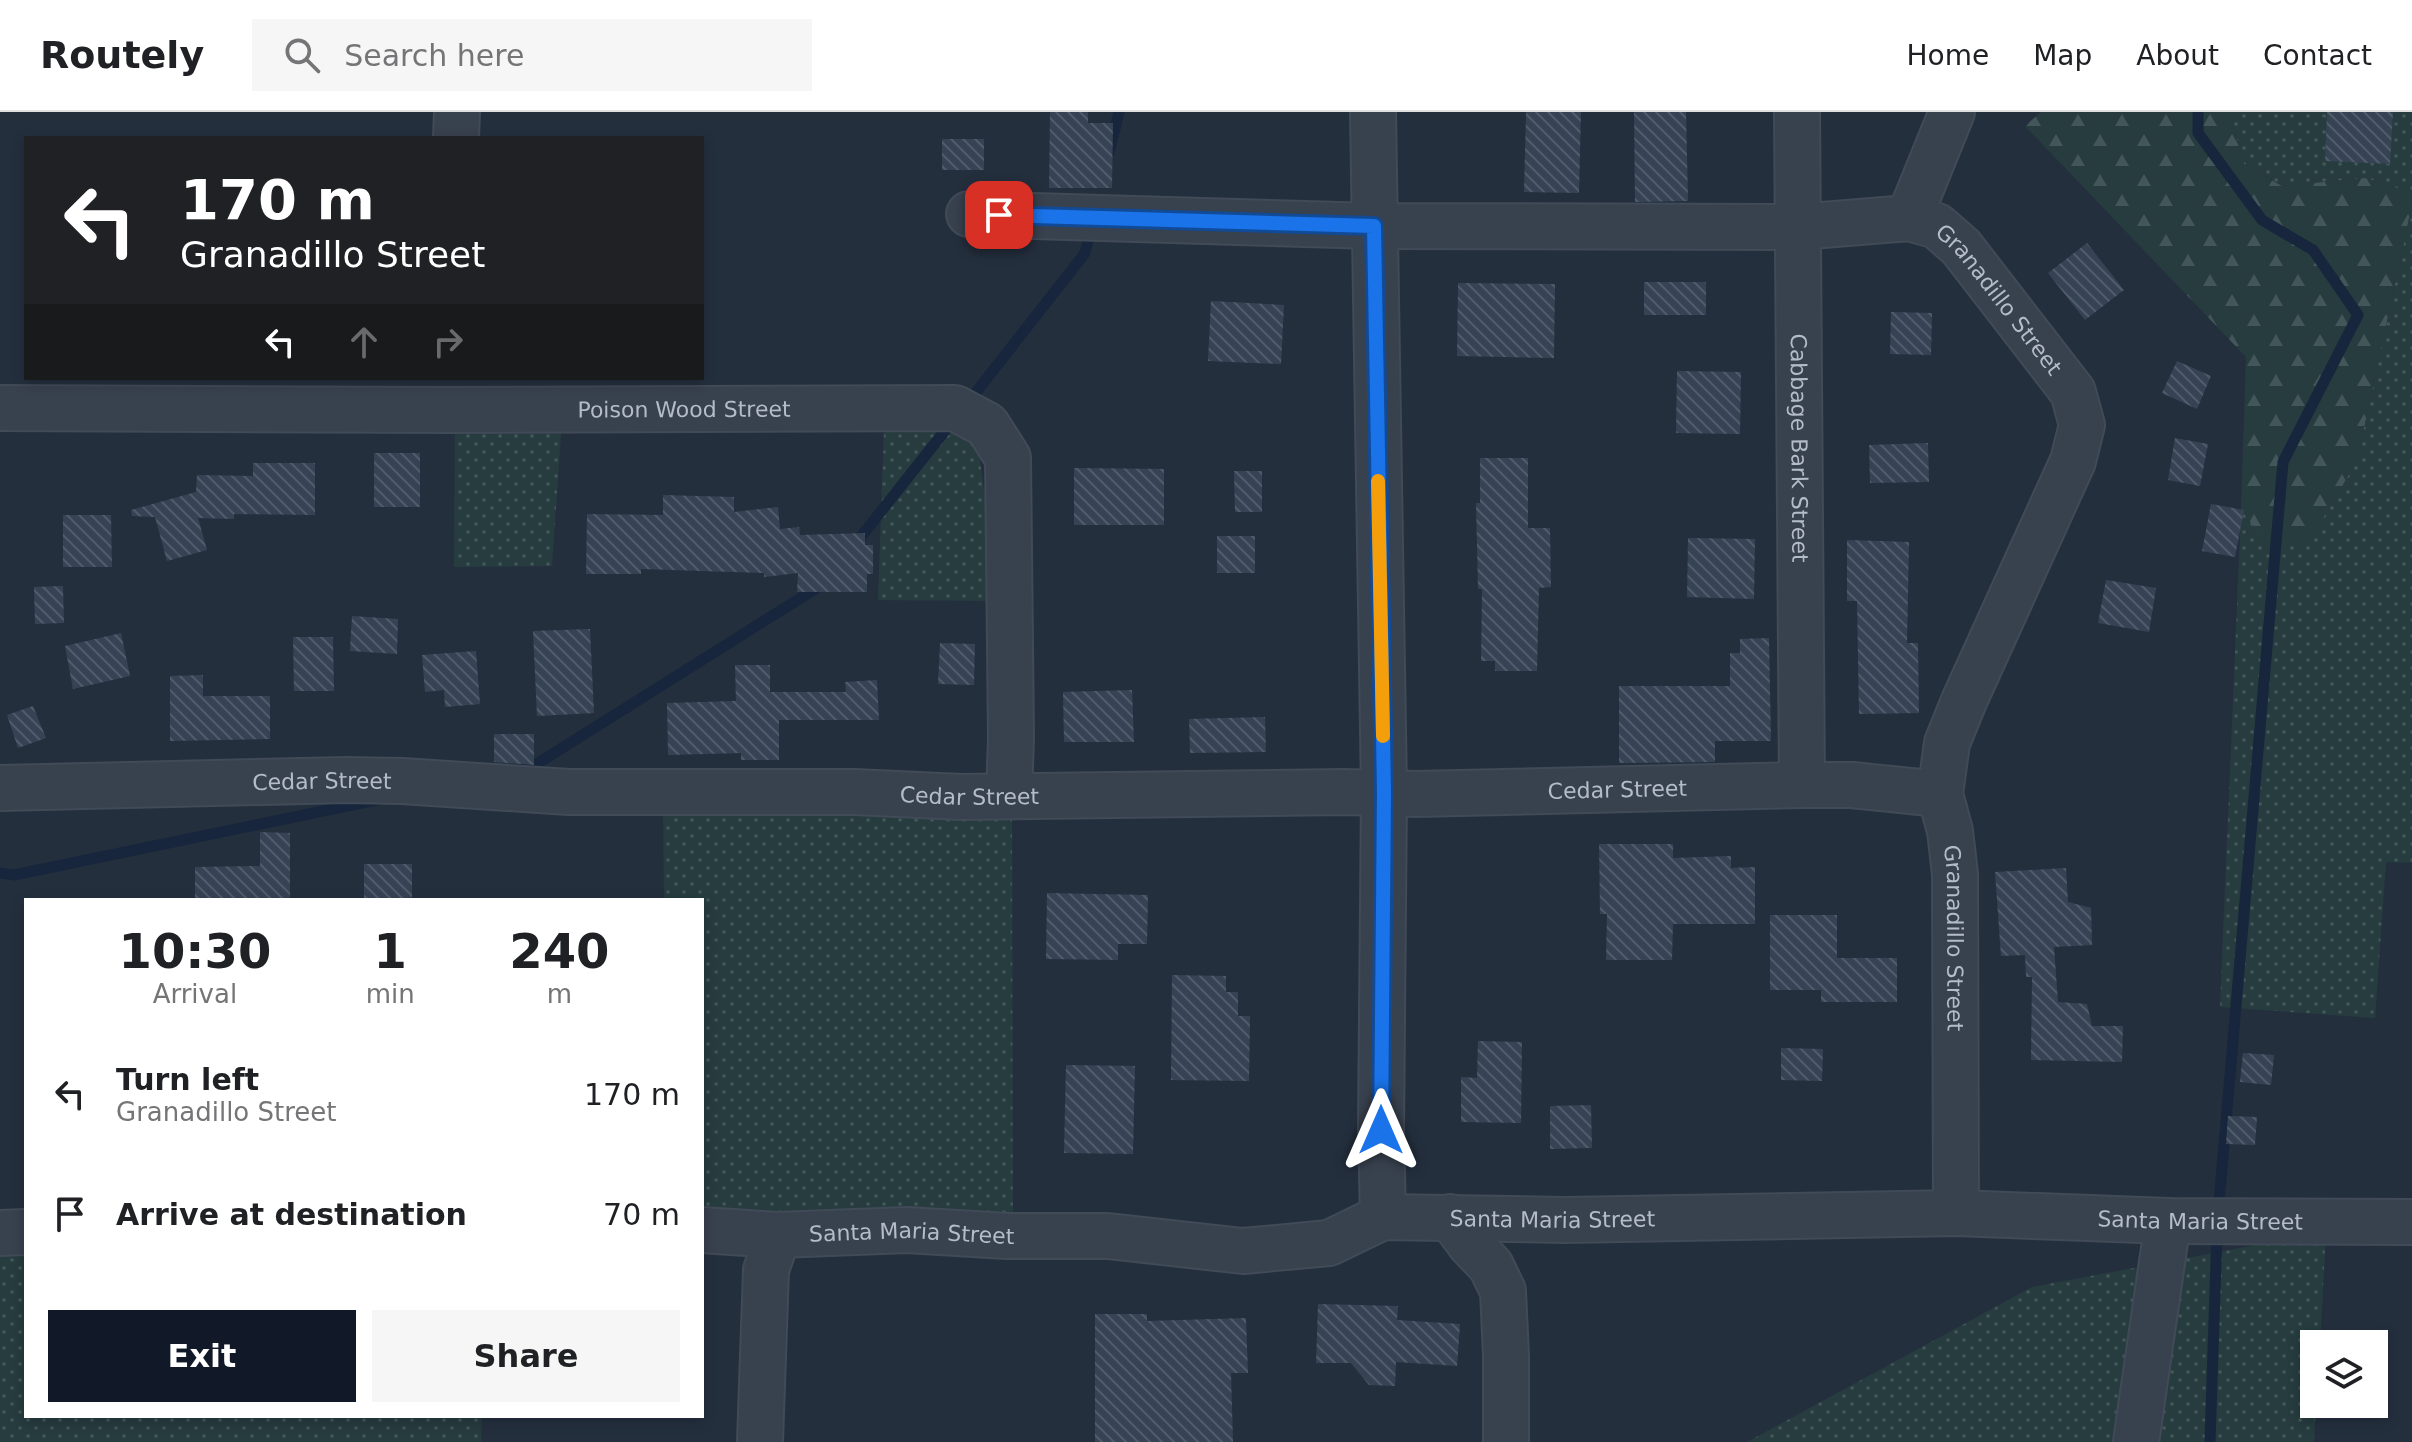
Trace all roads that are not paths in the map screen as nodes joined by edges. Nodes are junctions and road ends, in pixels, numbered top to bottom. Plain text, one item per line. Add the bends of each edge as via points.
1 (457, 112) edge
2 (1373, 112) edge
3 (1797, 112) edge
4 (1952, 112) edge
5 (456, 136) edge
6 (969, 214) dead end
7 (1909, 218) junction
8 (1374, 226) junction
9 (1798, 227) junction
10 (448, 394) edge
11 (0, 408) edge
12 (1802, 785) junction
13 (0, 788) edge
14 (1384, 792) junction
15 (1940, 794) junction
16 (1009, 796) junction
17 (1956, 1213) junction
18 (1383, 1217) junction
19 (1450, 1217) junction
20 (2168, 1221) junction
21 (2412, 1222) edge
22 (704, 1230) edge
23 (24, 1232) edge
24 (0, 1233) edge
25 (778, 1235) junction
26 (760, 1442) edge
27 (1506, 1442) edge
28 (2136, 1442) edge

1 - 5 street
2 - 8 street
3 - 9 street, Cabbage Bark Street
4 - 7 street
6 - 8 street, Granadillo Street
7 - 9 street, Granadillo Street
7 - 15 street, Granadillo Street via 1937,226 1961,247 2073,392 2082,425 2073,461 1947,743
8 - 9 street, Granadillo Street
8 - 14 street
9 - 12 street, Cabbage Bark Street
10 - 11 street, Poison Wood Street
10 - 16 street, Poison Wood Street via 955,408 987,425 1008,458
12 - 14 street, Cedar Street
12 - 15 street, Cedar Street
13 - 16 street, Cedar Street via 346,780 569,792
14 - 16 street, Cedar Street
14 - 18 street
15 - 17 street, Granadillo Street via 1955,874
17 - 19 street, Santa Maria Street
17 - 20 street, Santa Maria Street
18 - 19 street, Santa Maria Street
18 - 25 street, Santa Maria Street via 1329,1243 1243,1251 1108,1236 907,1230
19 - 27 street via 1491,1266 1503,1291
20 - 21 street, Santa Maria Street
20 - 28 street
22 - 25 street, Santa Maria Street
23 - 24 street
25 - 26 street via 766,1270

